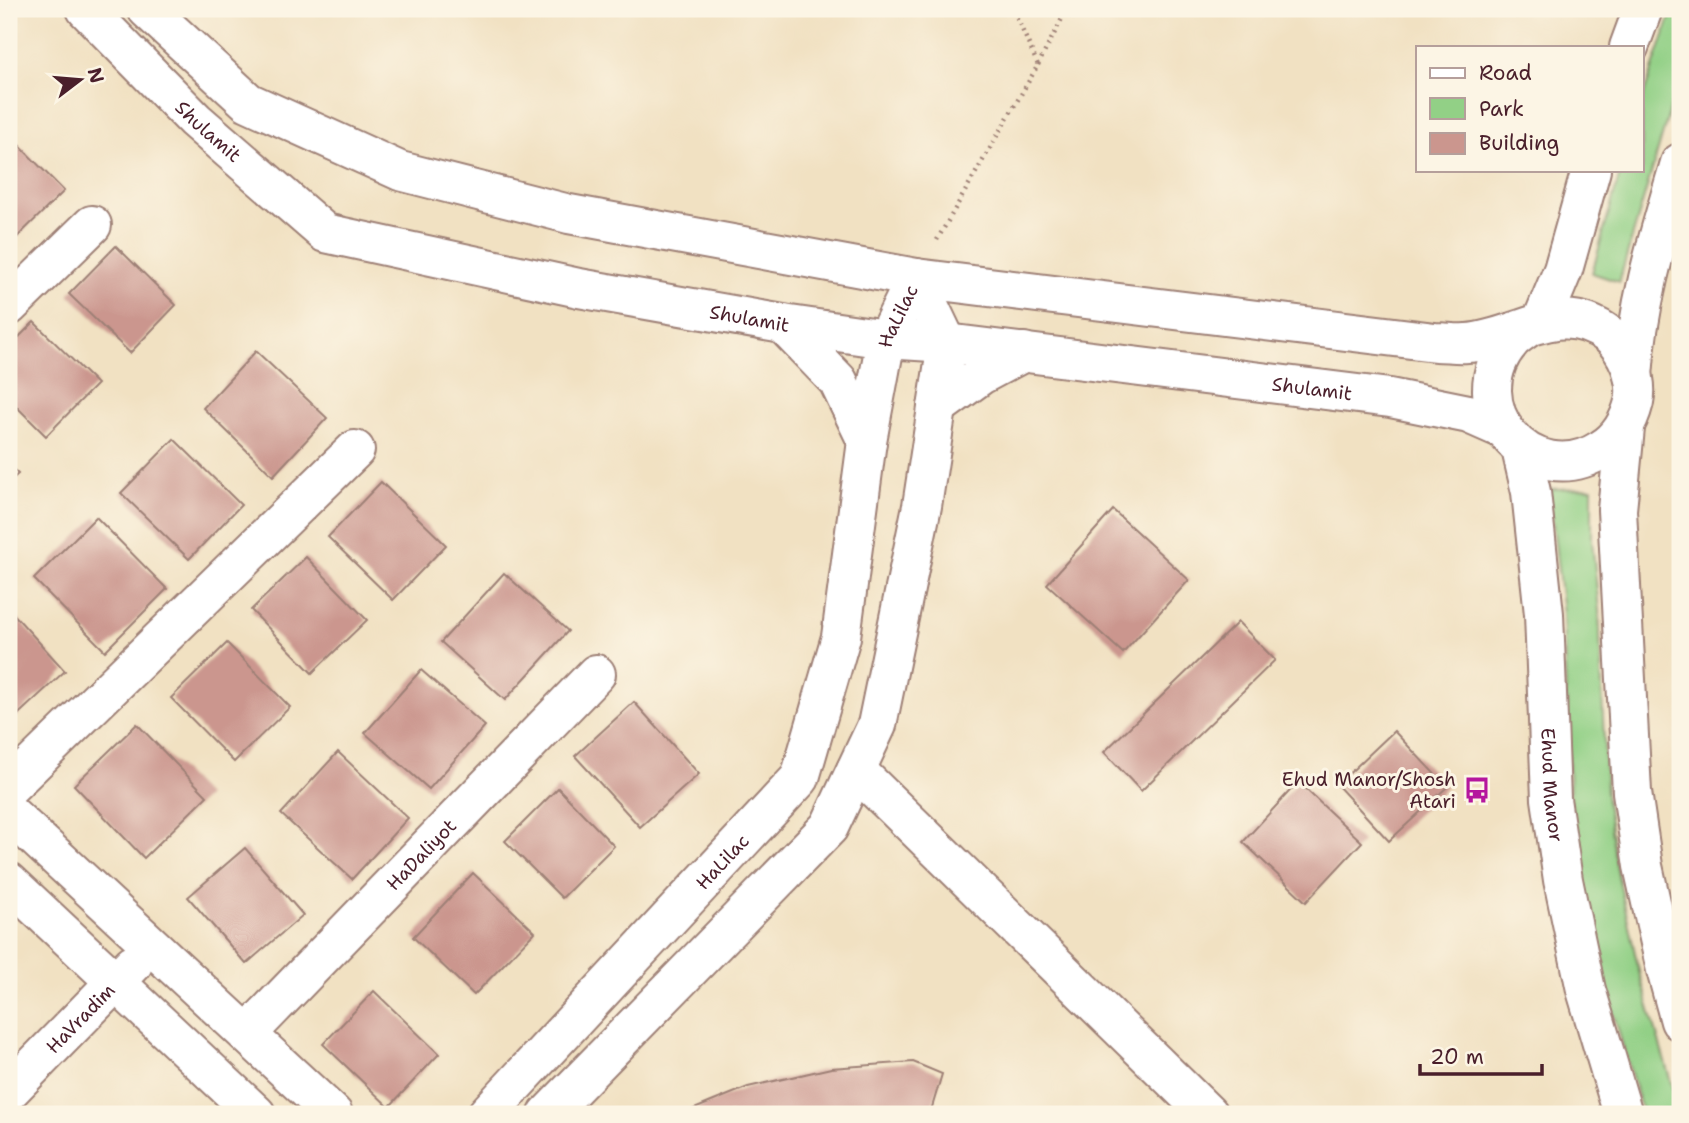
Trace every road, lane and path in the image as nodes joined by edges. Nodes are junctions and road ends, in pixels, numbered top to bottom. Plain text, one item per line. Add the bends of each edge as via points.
1 (86, 9) edge
2 (147, 9) edge
3 (1013, 9) edge
4 (1067, 9) edge
5 (1643, 9) edge
6 (1629, 46) edge
7 (1038, 65) junction
8 (1680, 163) edge
9 (1590, 172) edge
10 (92, 225) dead end
11 (916, 278) junction
12 (9, 306) edge
13 (783, 324) junction
14 (1535, 324) junction
15 (886, 338) junction
16 (947, 343) junction
17 (1024, 352) junction
18 (1633, 376) junction
19 (937, 407) junction
20 (1625, 428) junction
21 (1512, 439) junction
22 (867, 441) junction
23 (355, 450) dead end
24 (596, 674) dead end
25 (856, 770) junction
26 (9, 788) edge
27 (9, 813) edge
28 (9, 882) edge
29 (152, 946) junction
30 (115, 982) junction
31 (1680, 1021) edge
32 (247, 1034) junction
33 (9, 1091) edge
34 (257, 1114) edge
35 (333, 1114) edge
36 (486, 1114) edge
37 (548, 1114) edge
38 (1208, 1114) edge
39 (1623, 1114) edge

1 - 13 street, Shulamit via 195,120 325,233 579,288
2 - 11 street via 248,102 400,171 569,214
3 - 7 path
4 - 7 path
5 - 6 street
7 - 11 path
8 - 18 street via 1642,297
9 - 14 street via 1563,270
10 - 12 street
11 - 14 street via 1435,342 1468,344
11 - 15 street, HaLilac
11 - 16 street, HaLilac
13 - 15 street, Shulamit
13 - 22 street via 838,381
14 - 18 street via 1566,318 1591,324 1611,336 1626,355
14 - 21 street via 1511,341 1495,369 1493,407
15 - 16 street, Shulamit
15 - 22 street, HaLilac
16 - 17 street, Shulamit
16 - 19 street
17 - 19 street via 981,375
17 - 21 street, Shulamit via 1390,398 1469,414
18 - 20 street via 1634,400
19 - 25 street via 922,506 877,725
20 - 21 street via 1590,457 1566,462 1537,457
20 - 31 street via 1617,510 1632,792 1643,866
21 - 39 street, Ehud Manor via 1531,492 1544,614 1551,800 1563,880 1586,990
22 - 36 street, HaLilac via 841,637 800,778
23 - 26 street
24 - 32 street, HaDaliyot
25 - 37 street via 829,827
25 - 38 street
27 - 29 street
28 - 30 street
29 - 30 street, HaVradim
29 - 32 street
30 - 33 street, HaVradim
30 - 34 street
32 - 35 street

